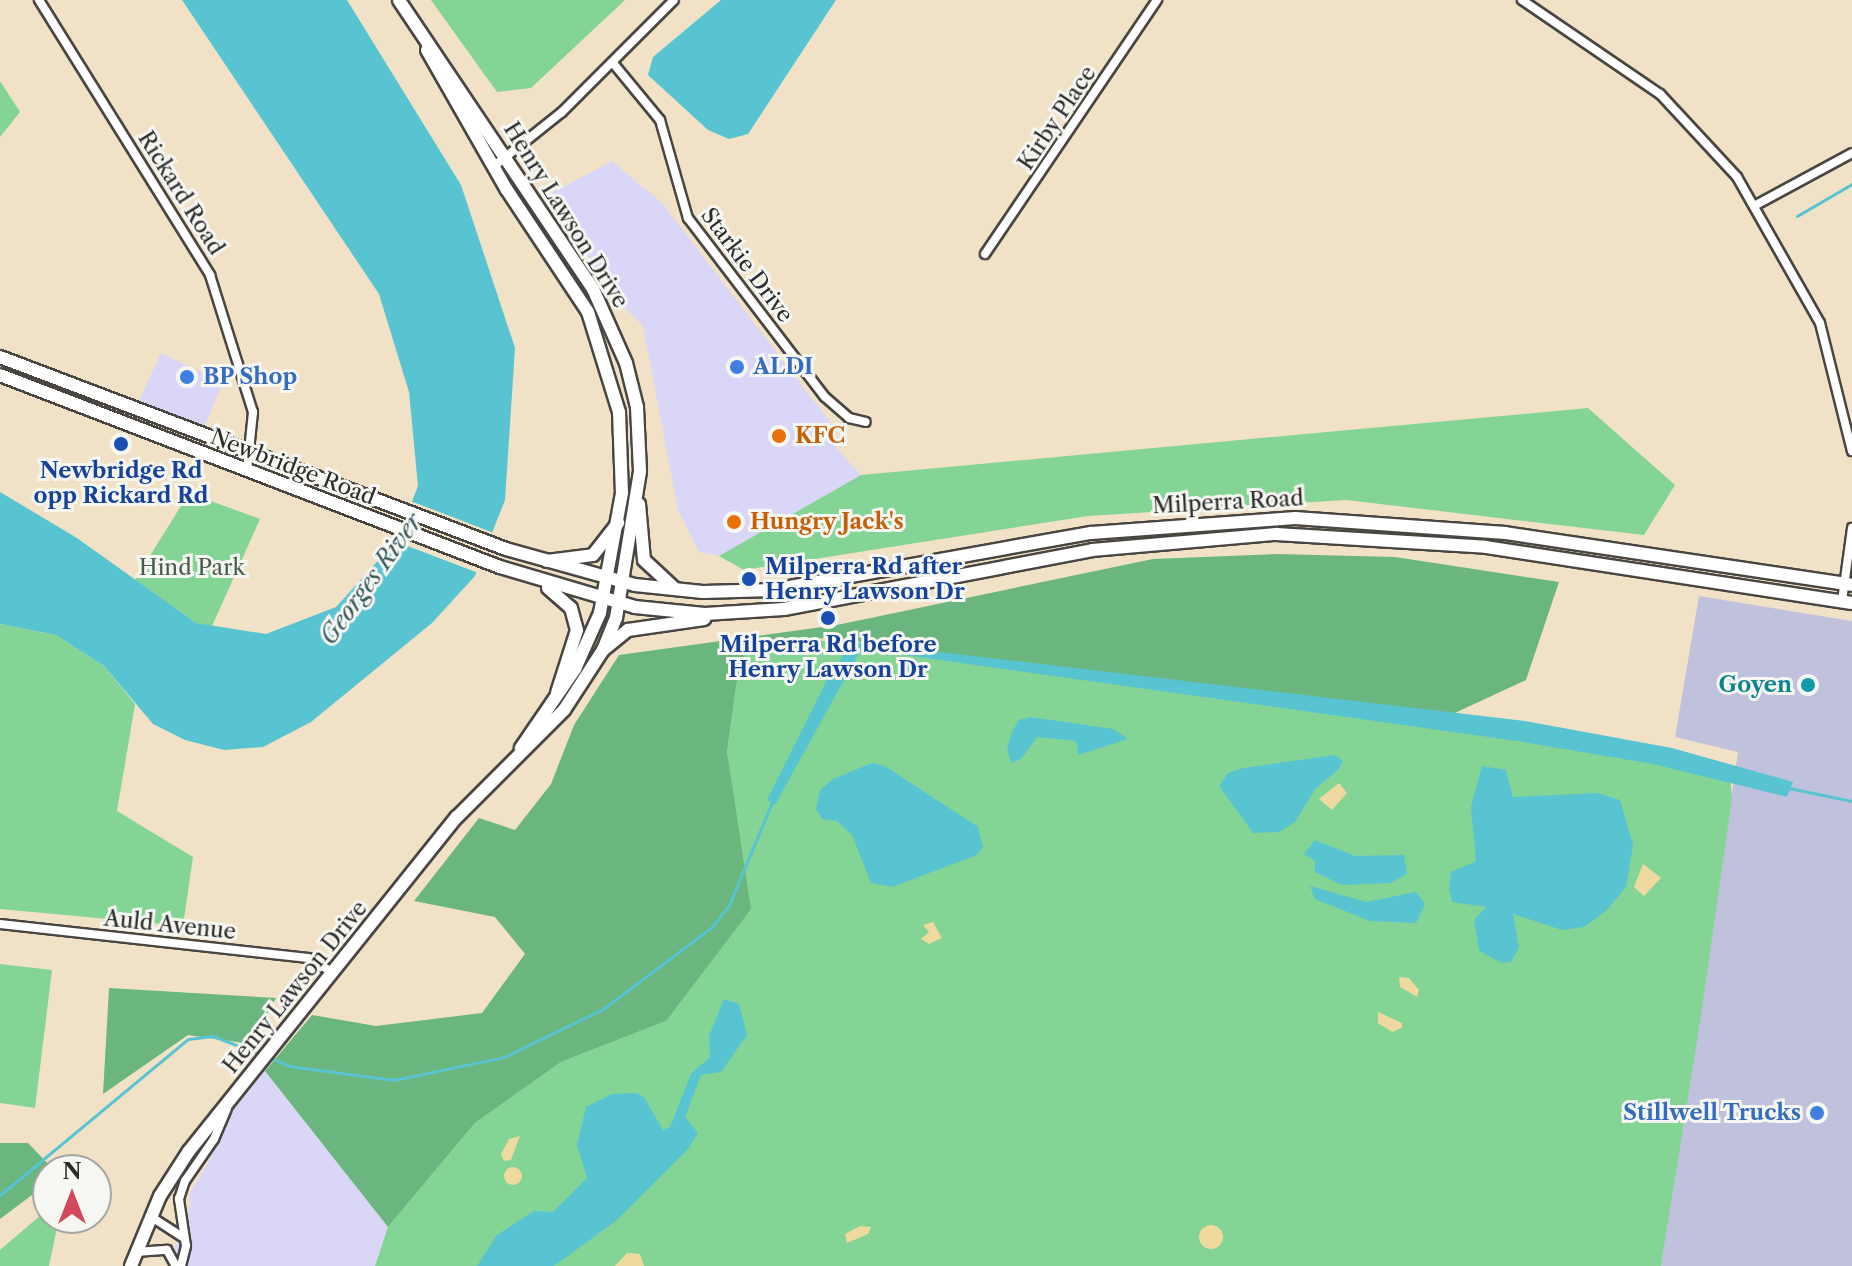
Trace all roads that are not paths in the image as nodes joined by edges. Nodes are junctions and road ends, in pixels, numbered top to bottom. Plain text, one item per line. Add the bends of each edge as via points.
1 (39, 0) edge
2 (399, 0) edge
3 (674, 0) edge
4 (1157, 0) edge
5 (1522, 0) edge
6 (411, 18) junction
7 (613, 63) junction
8 (1852, 153) edge
9 (506, 157) junction
10 (493, 167) junction
11 (1754, 206) junction
12 (985, 254) dead end
13 (0, 357) edge
14 (0, 375) edge
15 (866, 422) dead end
16 (1852, 451) edge
17 (249, 453) junction
18 (247, 470) junction
19 (639, 504) junction
20 (618, 523) junction
21 (1852, 528) edge
22 (543, 561) junction
23 (532, 579) junction
24 (608, 580) junction
25 (623, 583) junction
26 (1848, 584) edge
27 (676, 590) junction
28 (603, 600) junction
29 (1847, 602) edge
30 (619, 604) junction
31 (754, 612) junction
32 (603, 650) junction
33 (557, 693) junction
34 (519, 752) junction
35 (0, 924) edge
36 (332, 972) junction
37 (233, 1096) junction
38 (150, 1215) junction
39 (183, 1237) junction
40 (136, 1252) junction
41 (131, 1266) edge
42 (178, 1266) edge

1 - 17 street, Rickard Road via 210,275 253,412
2 - 6 main road, Henry Lawson Drive
3 - 7 street
4 - 12 street, Kirby Place
5 - 11 street via 1680,112 1720,154
6 - 9 main road, Henry Lawson Drive
6 - 10 main road, Henry Lawson Drive
7 - 9 street
7 - 15 street, Starkie Drive via 660,120 688,218 825,397 849,418
8 - 11 street
9 - 10 street
9 - 19 main road, Henry Lawson Drive via 593,289 620,345 638,418
10 - 20 main road, Henry Lawson Drive via 598,333 619,412
11 - 16 street via 1820,323
13 - 17 main road, Newbridge Road
14 - 18 main road, Newbridge Road
17 - 18 street, Rickard Road
17 - 22 main road, Newbridge Road
18 - 23 main road, Newbridge Road
19 - 25 main road, Henry Lawson Drive
19 - 27 main road via 644,560
20 - 22 main road via 593,555
20 - 24 main road, Henry Lawson Drive
21 - 26 street
22 - 24 main road, Newbridge Road
23 - 28 main road, Newbridge Road
23 - 33 main road via 559,595 575,616 574,649
24 - 25 main road, Milperra Road
24 - 28 main road, Henry Lawson Drive
25 - 27 main road, Milperra Road
25 - 30 main road, Henry Lawson Drive
26 - 27 main road, Milperra Road via 1505,533 1295,518 1091,533 773,590
26 - 29 street
28 - 30 main road, Newbridge Road
28 - 33 main road, Henry Lawson Drive via 584,653
29 - 31 main road, Milperra Road via 1486,547 1276,534 1092,550 811,606
30 - 31 main road, Milperra Road via 705,614
30 - 32 main road, Henry Lawson Drive
31 - 32 main road via 628,630
32 - 34 main road, Henry Lawson Drive via 564,710
33 - 34 main road, Henry Lawson Drive
34 - 36 main road, Henry Lawson Drive via 457,817
35 - 36 street, Auld Avenue via 308,958
36 - 37 main road, Henry Lawson Drive
37 - 38 main road, Henry Lawson Drive via 181,1162
37 - 39 street via 214,1139 185,1181 179,1199
38 - 39 street
38 - 40 main road, Henry Lawson Drive
39 - 42 street
40 - 41 main road, Henry Lawson Drive
40 - 42 street via 167,1250

